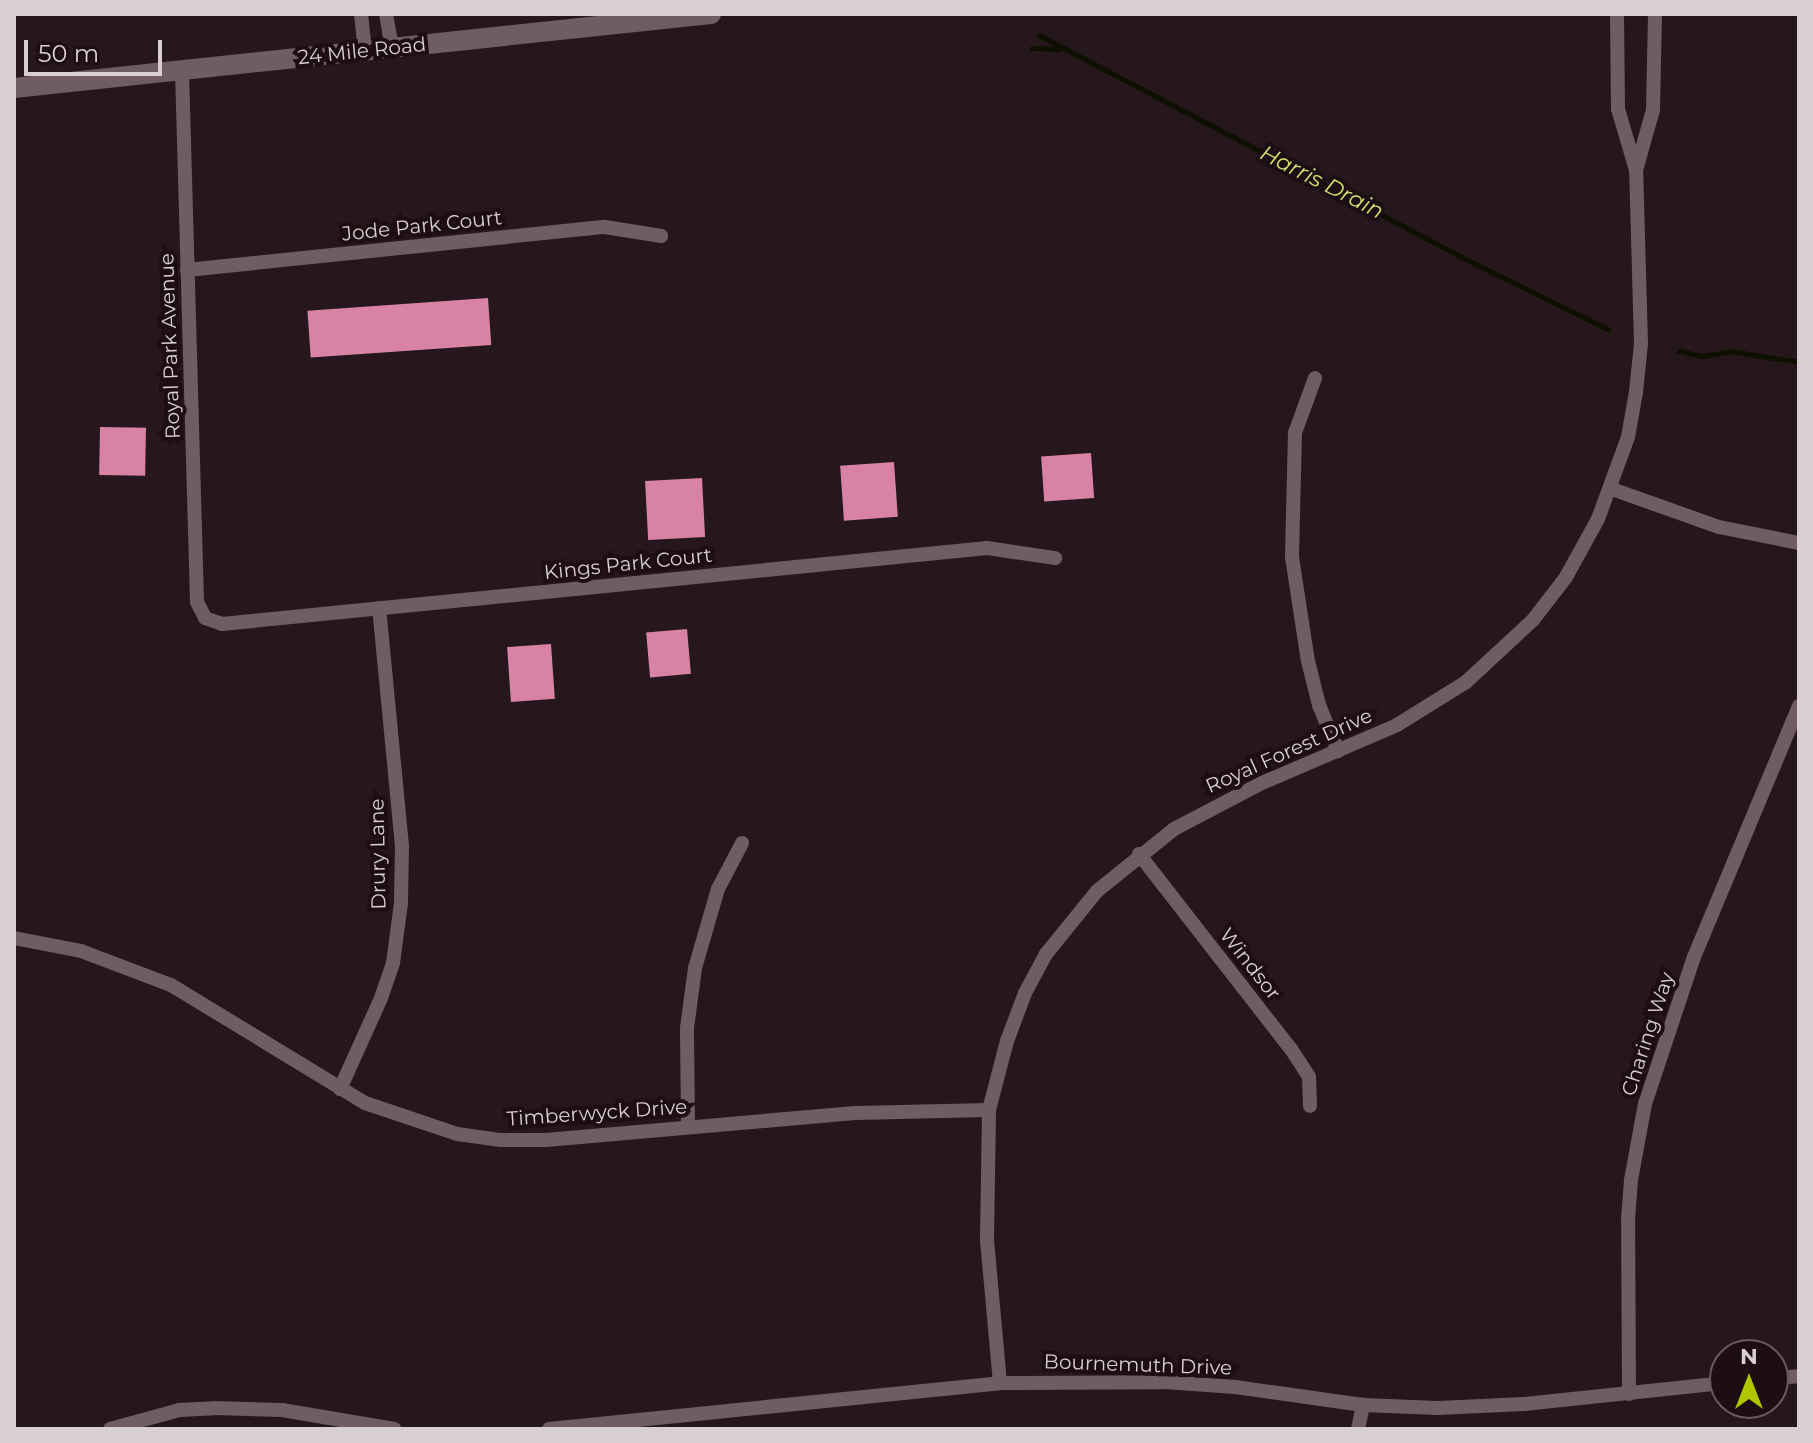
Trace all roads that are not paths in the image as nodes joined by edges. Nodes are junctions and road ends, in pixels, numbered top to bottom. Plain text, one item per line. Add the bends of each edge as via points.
1 (361, 14) edge
2 (386, 14) edge
3 (711, 14) edge
4 (1617, 14) edge
5 (1655, 14) edge
6 (392, 48) junction
7 (365, 51) junction
8 (182, 71) junction
9 (14, 88) edge
10 (1636, 170) junction
11 (661, 236) dead end
12 (187, 270) junction
13 (1315, 378) dead end
14 (1612, 489) junction
15 (1799, 543) edge
16 (1055, 558) dead end
17 (379, 608) junction
18 (205, 618) joint
19 (1799, 706) edge
20 (1338, 751) junction
21 (742, 843) dead end
22 (1139, 854) junction
23 (14, 938) edge
24 (340, 1089) junction
25 (1310, 1106) dead end
26 (989, 1110) junction
27 (688, 1126) junction
28 (1000, 1383) junction
29 (1709, 1385) edge
30 (1629, 1394) junction
31 (1363, 1405) junction
32 (712, 1412) junction
33 (110, 1429) edge
34 (394, 1429) edge
35 (549, 1429) edge
36 (713, 1429) edge
37 (1358, 1429) edge

1 - 7 street
2 - 6 street
3 - 6 street, 24 Mile Road
4 - 10 street via 1618,109
5 - 10 street via 1653,110
6 - 7 street, 24 Mile Road
7 - 8 street, 24 Mile Road
8 - 9 street, 24 Mile Road
8 - 12 street, Royal Park Avenue
10 - 14 street, Royal Forest Drive via 1641,344 1628,437
11 - 12 street, Jode Park Court via 605,227
12 - 18 street, Royal Park Avenue via 197,602
13 - 20 street via 1295,433 1292,557 1308,661
14 - 15 street via 1719,527
14 - 20 street, Royal Forest Drive via 1566,577 1493,661 1436,703
16 - 17 street, Kings Park Court via 987,548
17 - 18 street, Kings Park Court via 222,624
17 - 24 street, Drury Lane via 402,846 401,903 393,963
19 - 30 street, Charing Way via 1694,957 1645,1104 1628,1220
20 - 22 street, Royal Forest Drive via 1215,805
21 - 27 street via 718,889 695,968 687,1028
22 - 25 street, Windsor via 1291,1049 1309,1077
22 - 26 street, Royal Forest Drive via 1097,891 1046,954 1007,1041
23 - 24 street, Timberwyck Drive via 81,951 171,985
24 - 27 street, Timberwyck Drive via 437,1130 500,1140
26 - 27 street, Timberwyck Drive via 855,1113
26 - 28 street, Royal Forest Drive via 987,1239
28 - 31 street, Bournemuth Drive via 1165,1382
28 - 32 street, Bournemuth Drive
29 - 30 street, Bournemuth Drive
30 - 31 street, Bournemuth Drive via 1481,1407
31 - 37 street
32 - 35 street, Bournemuth Drive
32 - 36 street
33 - 34 street via 179,1410 214,1408 282,1410

